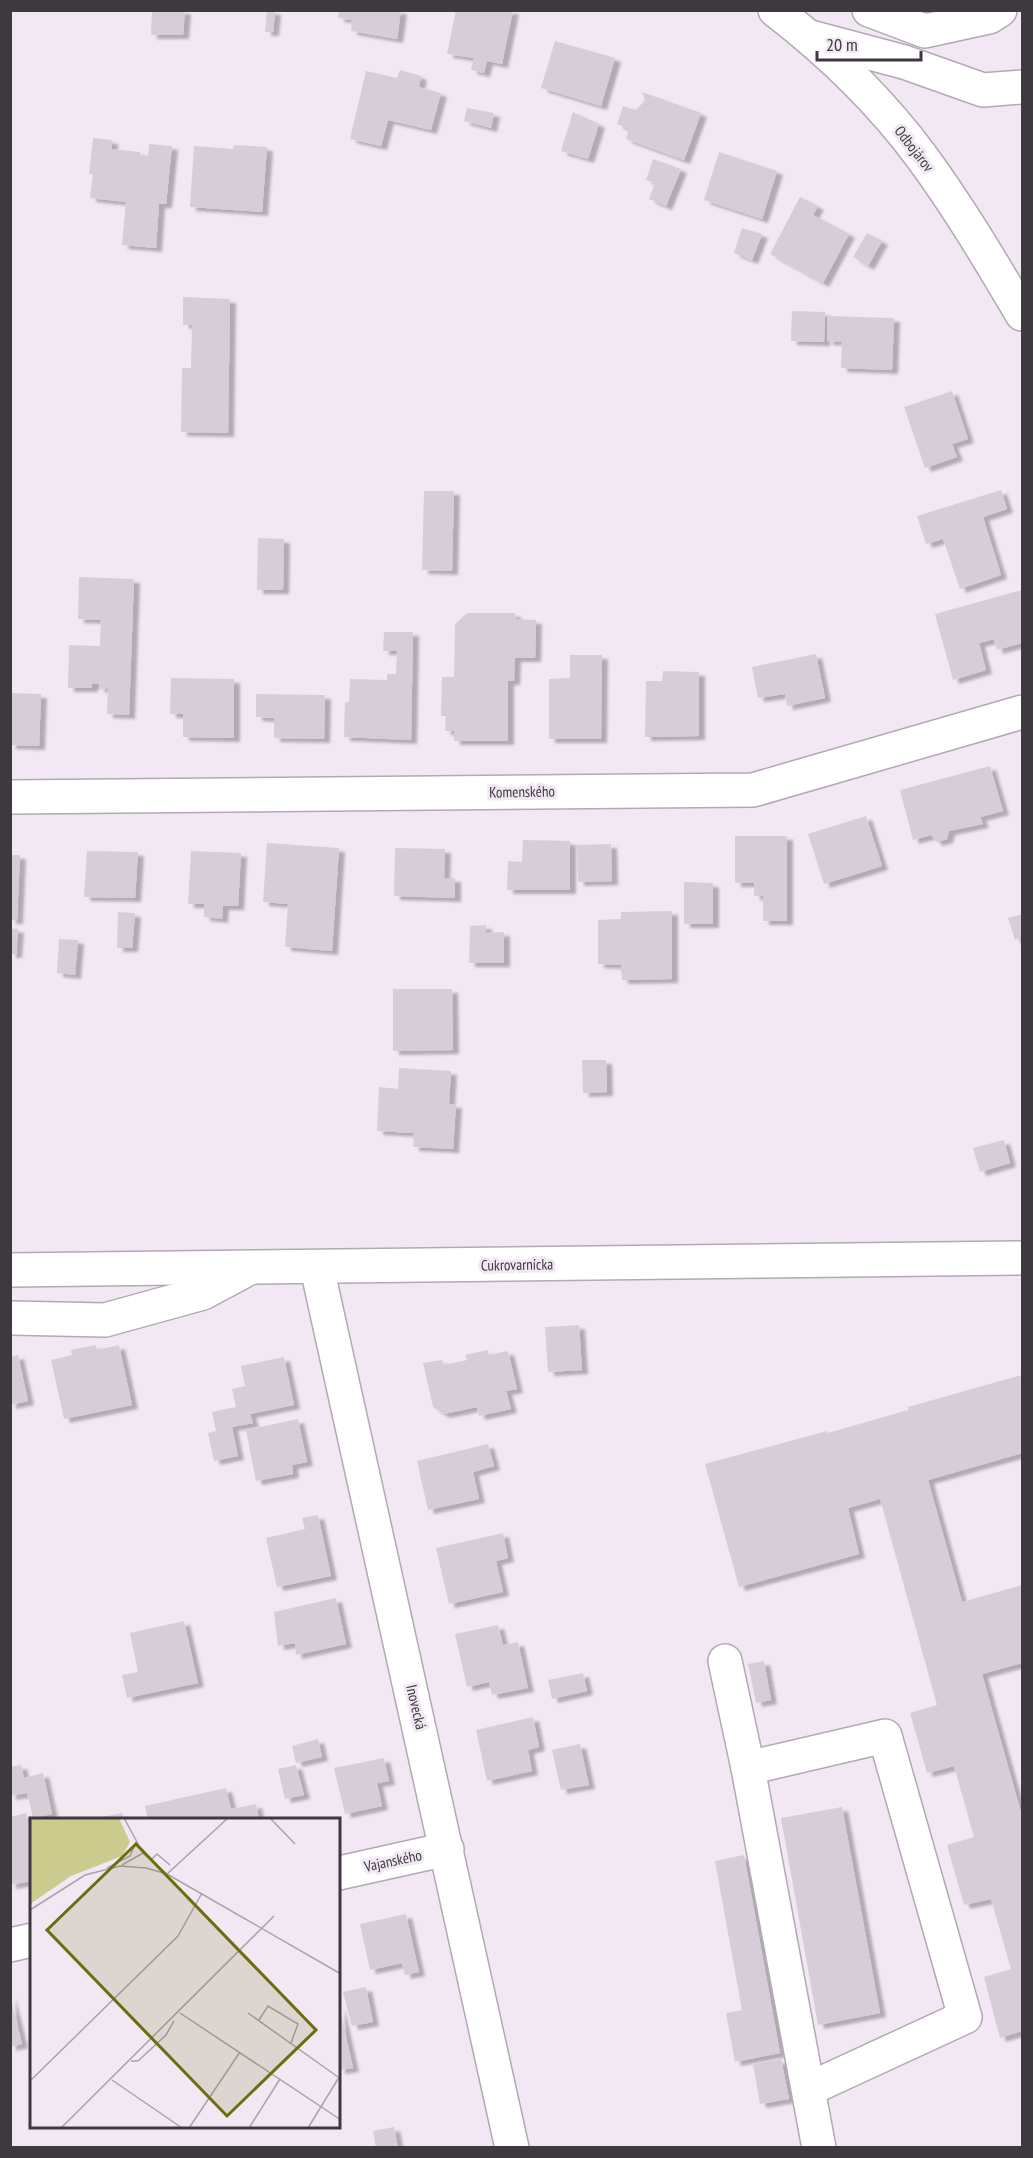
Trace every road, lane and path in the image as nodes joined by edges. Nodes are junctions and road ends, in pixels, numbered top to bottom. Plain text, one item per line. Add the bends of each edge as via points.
1 (776, 10) edge
2 (869, 10) edge
3 (1000, 10) edge
4 (810, 37) junction
5 (1023, 87) edge
6 (1023, 314) edge
7 (1023, 712) edge
8 (10, 797) edge
9 (1023, 1258) edge
10 (250, 1268) junction
11 (317, 1268) junction
12 (10, 1270) edge
13 (10, 1318) edge
14 (725, 1660) dead end
15 (748, 1768) junction
16 (447, 1849) junction
17 (340, 1873) edge
18 (30, 1940) edge
19 (10, 1945) edge
20 (808, 2089) junction
21 (512, 2148) edge
22 (819, 2148) edge

1 - 4 street, Odbojárov
2 - 3 street via 925,31 990,17
4 - 5 street via 904,62 983,90
4 - 6 street, Odbojárov via 870,97 919,154
7 - 8 street, Komenského via 753,790
9 - 11 street, Cukrovarnícka
10 - 11 street, Cukrovarnícka
10 - 12 street, Cukrovarnícka
10 - 13 street via 203,1293 105,1320
11 - 16 street, Inovecká
14 - 15 street
15 - 20 street
15 - 20 street via 885,1736 965,2017
16 - 17 street, Vajanského
16 - 21 street, Inovecká
18 - 19 street
20 - 22 street

